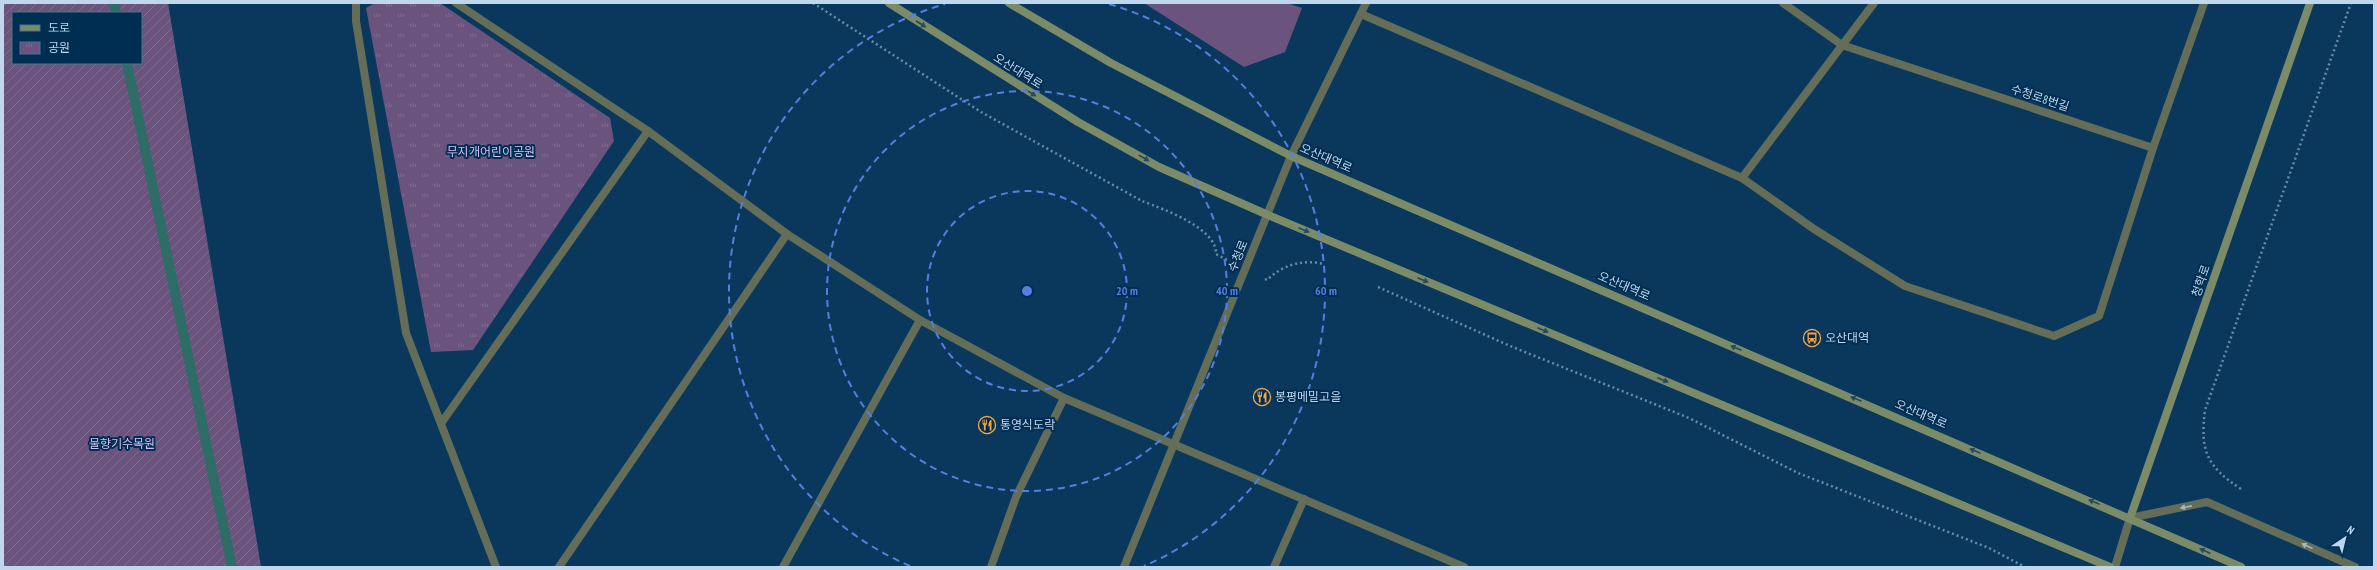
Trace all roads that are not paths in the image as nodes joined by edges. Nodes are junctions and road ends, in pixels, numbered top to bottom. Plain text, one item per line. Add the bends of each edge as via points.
1 (356, 3) edge
2 (456, 3) edge
3 (889, 3) edge
4 (1009, 3) edge
5 (1366, 3) edge
6 (1783, 3) edge
7 (1874, 3) edge
8 (2204, 3) edge
9 (2310, 3) edge
10 (1361, 14) junction
11 (1842, 45) junction
12 (648, 131) junction
13 (2153, 148) junction
14 (1291, 156) junction
15 (1742, 178) junction
16 (1268, 215) junction
17 (787, 234) junction
18 (920, 320) junction
19 (1064, 398) junction
20 (442, 422) junction
21 (1174, 443) junction
22 (1304, 499) junction
23 (2130, 518) junction
24 (496, 567) edge
25 (560, 567) edge
26 (783, 567) edge
27 (991, 567) edge
28 (1124, 567) edge
29 (1274, 567) edge
30 (1464, 567) edge
31 (2110, 567) edge
32 (2115, 567) edge
33 (2241, 567) edge
34 (2355, 567) edge

1 - 20 street via 356,21 406,333
2 - 12 street
3 -> 16 main road, 오산대역로 via 1078,122 1159,167
4 - 14 main road, 오산대역로 via 1111,63
5 - 10 street, 수청로
6 - 11 street, 수청로8번길
7 - 11 street
8 - 13 street
9 - 23 main road, 청학로
10 - 14 street, 수청로
10 - 15 street
11 - 13 street, 수청로8번길
11 - 15 street
12 - 17 street
12 - 20 street
13 - 15 street via 2099,316 2054,336 1905,286 1814,229
14 - 16 street, 수청로
23 -> 14 main road, 오산대역로
16 - 21 street, 수청로
16 -> 31 main road, 오산대역로
17 - 18 street
17 - 25 street
18 - 19 street
18 - 26 street
19 - 21 street
19 - 27 street via 1016,497
20 - 24 street
21 - 22 street
21 - 28 street, 수청로
22 - 29 street
22 - 30 street
23 - 32 street, 청학로
33 -> 23 main road, 오산대역로
34 -> 23 street via 2207,502

